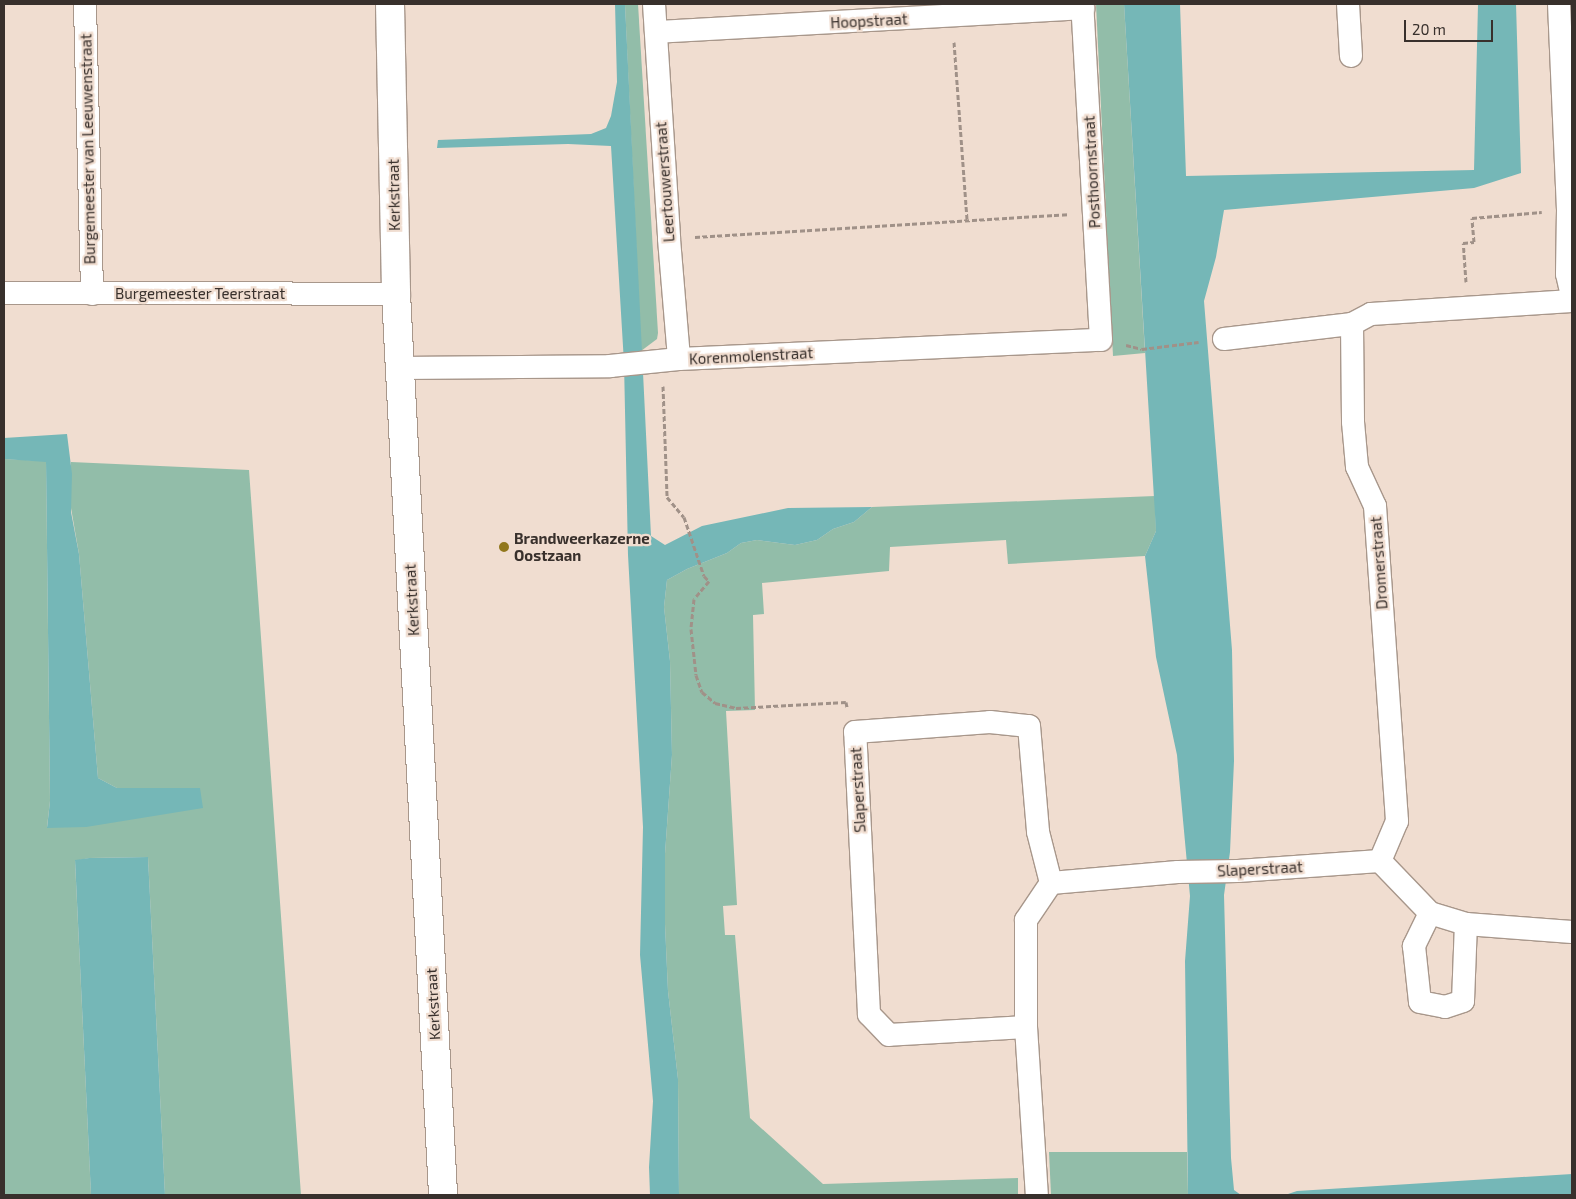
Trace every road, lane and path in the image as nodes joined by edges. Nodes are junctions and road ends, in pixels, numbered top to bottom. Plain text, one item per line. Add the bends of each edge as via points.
1 (85, 4) edge
2 (390, 4) edge
3 (654, 4) edge
4 (1348, 4) edge
5 (1559, 4) edge
6 (1082, 6) edge
7 (952, 16) junction
8 (656, 32) junction
9 (1351, 56) dead end
10 (1567, 63) edge
11 (1568, 210) junction
12 (1094, 212) junction
13 (967, 220) junction
14 (669, 239) junction
15 (4, 294) edge
16 (92, 294) junction
17 (396, 294) junction
18 (1572, 296) edge
19 (1572, 301) edge
20 (1468, 308) junction
21 (1352, 324) junction
22 (1224, 339) joint
23 (1101, 340) joint
24 (1142, 349) dead end
25 (663, 361) junction
26 (400, 368) junction
27 (855, 732) junction
28 (1380, 861) junction
29 (1050, 883) junction
30 (1430, 914) junction
31 (1466, 924) junction
32 (1572, 932) edge
33 (1026, 1027) junction
34 (442, 1195) edge
35 (1037, 1195) edge

1 - 16 street, Burgemeester van Leeuwenstraat
2 - 17 street, Kerkstraat
3 - 8 street, Leertouwerstraat
4 - 9 street
5 - 10 street
6 - 7 street, Hoopstraat
6 - 12 street, Posthoornstraat
7 - 8 street, Hoopstraat
7 - 13 path
8 - 14 street, Leertouwerstraat
10 - 11 street
11 - 18 street via 1567,274
11 - 20 path via 1472,218 1474,242 1463,243
12 - 13 path
12 - 23 street, Posthoornstraat
13 - 14 path
14 - 25 street, Leertouwerstraat
15 - 16 street, Burgemeester Teerstraat
16 - 17 street, Burgemeester Teerstraat
17 - 26 street, Kerkstraat
19 - 20 street
20 - 21 street via 1371,314
21 - 22 street
21 - 28 street, Dromerstraat via 1357,467 1375,506 1397,821
22 - 24 path
23 - 25 street, Korenmolenstraat
25 - 26 street, Korenmolenstraat via 610,366
25 - 27 path via 667,497 684,517 704,576 709,581 694,599 692,628 696,675 702,692 715,703 736,708 846,702
26 - 34 street, Kerkstraat
27 - 29 street, Slaperstraat via 990,722 1029,726 1038,832
27 - 33 street, Slaperstraat via 869,1014 889,1035
28 - 29 street, Slaperstraat
28 - 30 street
29 - 33 street via 1026,920
30 - 31 street
30 - 31 street via 1414,946 1420,1002 1445,1008 1462,1001
31 - 32 street
33 - 35 street

